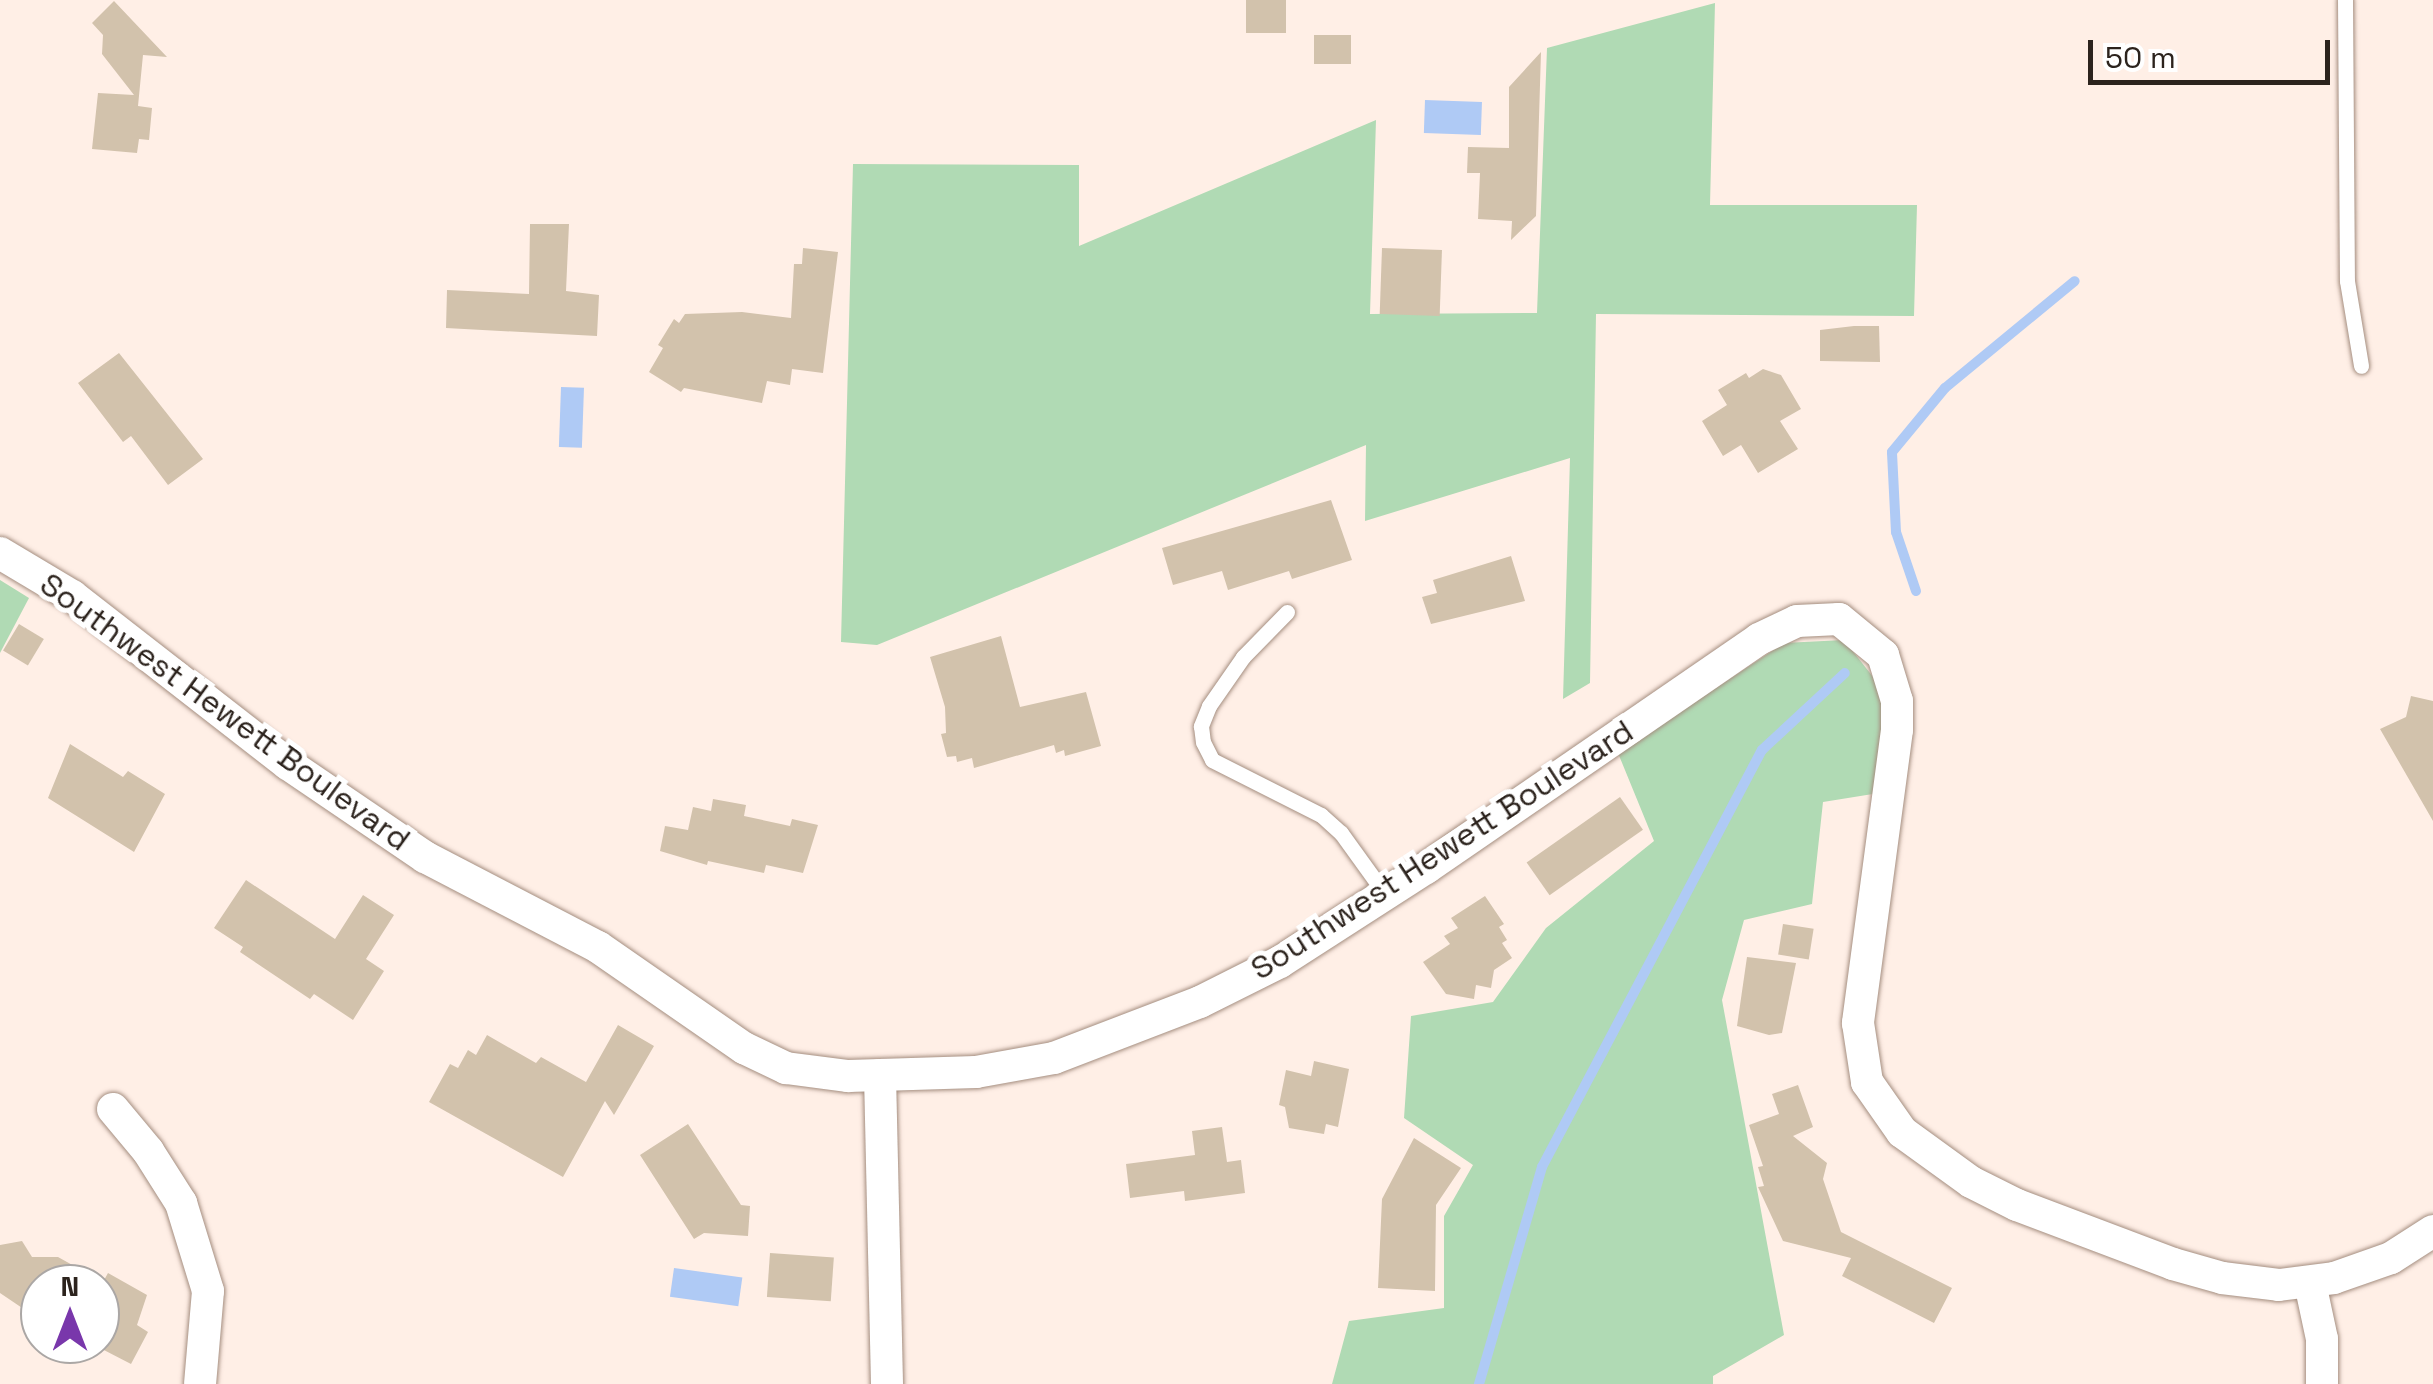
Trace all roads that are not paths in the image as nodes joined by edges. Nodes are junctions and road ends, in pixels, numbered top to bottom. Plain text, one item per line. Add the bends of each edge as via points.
1 (2345, 0) edge
2 (2361, 366) dead end
3 (0, 553) edge
4 (1287, 612) dead end
5 (1385, 894) junction
6 (880, 1075) junction
7 (113, 1109) dead end
8 (2433, 1230) edge
9 (2310, 1283) junction
10 (200, 1384) edge
11 (887, 1384) edge
12 (2322, 1384) edge

1 - 2 lane via 2347,281
3 - 6 street, Southwest Hewett Boulevard via 72,596 288,764 411,847 598,946 744,1048 812,1074
4 - 5 lane via 1243,657 1209,706 1203,742 1212,760 1302,802 1331,824
5 - 6 street, Southwest Hewett Boulevard via 1280,962 1105,1042 998,1069
5 - 9 street, Southwest Hewett Boulevard via 1759,638 1797,621 1839,619 1884,655 1897,702 1859,998 1862,1064 1877,1101 1918,1147 2017,1204 2206,1273 2255,1284
6 - 11 street
7 - 10 street via 181,1204 208,1290
8 - 9 street, Southwest Hewett Boulevard via 2391,1258
9 - 12 street via 2322,1340

